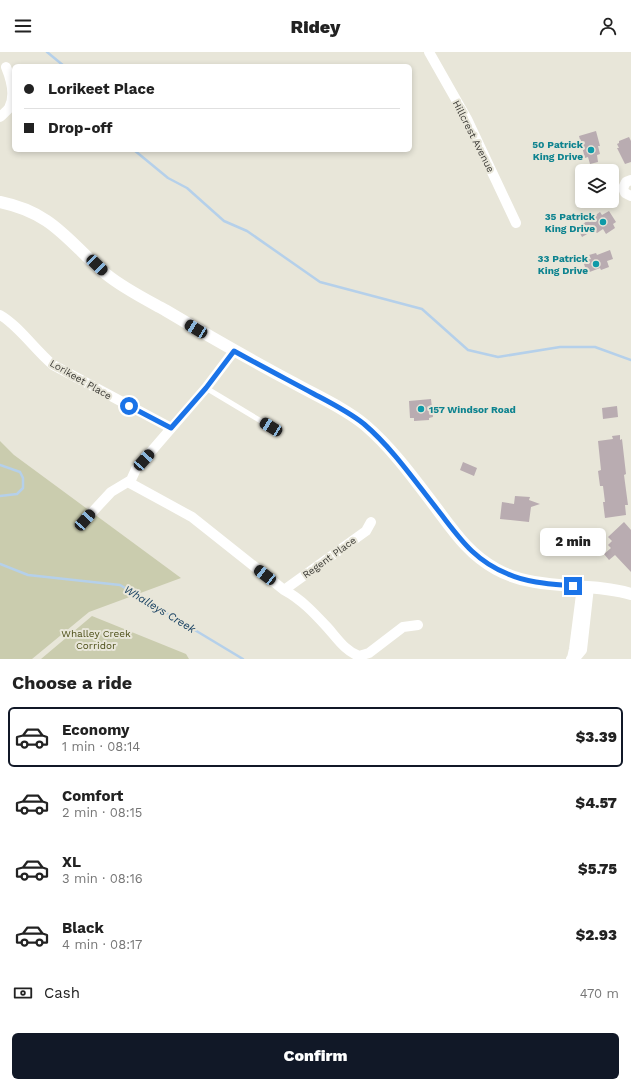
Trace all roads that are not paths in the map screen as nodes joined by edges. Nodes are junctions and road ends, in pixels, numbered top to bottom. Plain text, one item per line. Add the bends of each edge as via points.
1 (429, 52) edge
2 (6, 67) dead end
3 (0, 117) edge
4 (631, 180) edge
5 (631, 196) edge
6 (0, 202) edge
7 (516, 223) dead end
8 (0, 315) edge
9 (234, 351) junction
10 (206, 388) junction
11 (271, 427) dead end
12 (171, 428) junction
13 (128, 482) junction
14 (85, 520) dead end
15 (371, 522) dead end
16 (586, 587) junction
17 (284, 590) junction
18 (631, 594) edge
19 (418, 625) dead end
20 (576, 656) edge

1 - 7 street, Hillcrest Avenue via 469,123
2 - 3 street via 11,80 12,96 9,108
4 - 5 street via 626,182 624,188 625,193
6 - 9 street via 39,215 70,238 107,274
8 - 12 street, Lorikeet Place via 53,365
9 - 10 street
9 - 16 street via 334,405 363,424 388,448 469,550 483,561 509,575 526,580
10 - 11 lane
10 - 12 street
12 - 13 street
13 - 14 street via 111,492
13 - 17 street via 192,518
15 - 17 street, Regent Place via 366,531
16 - 18 street
16 - 20 street
17 - 19 street via 297,597 346,648 359,656 368,653 404,627

